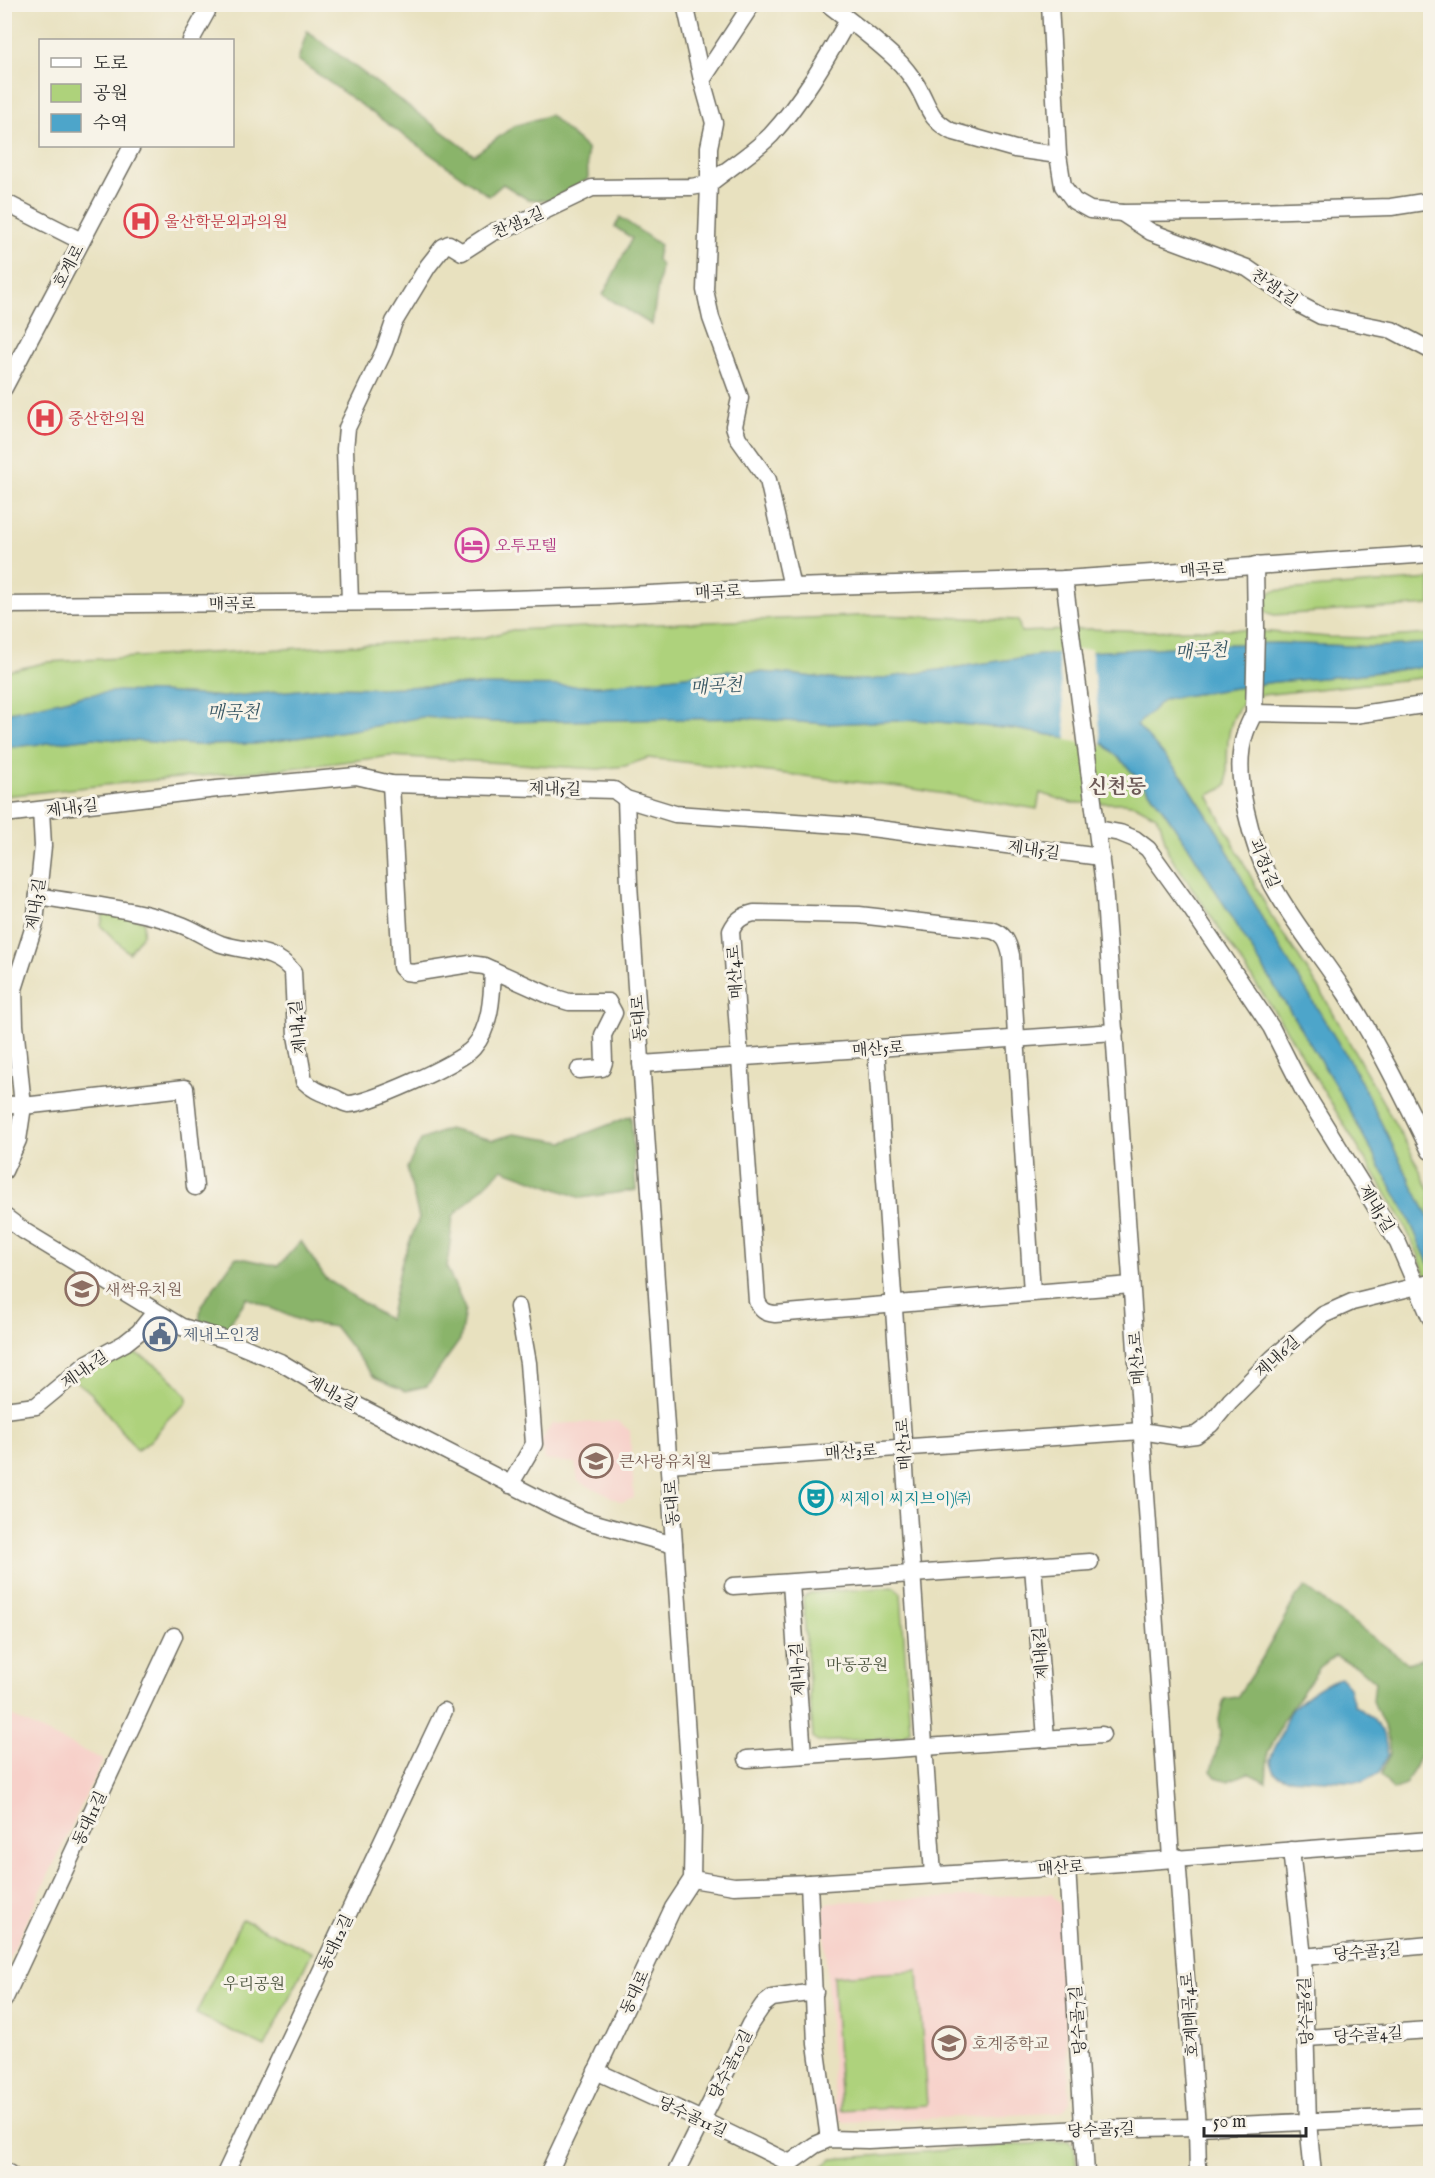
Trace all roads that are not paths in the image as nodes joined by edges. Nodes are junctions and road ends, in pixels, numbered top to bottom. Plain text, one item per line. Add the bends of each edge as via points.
1 (211, 4) edge
2 (685, 4) edge
3 (752, 4) edge
4 (828, 4) edge
5 (1050, 4) edge
6 (848, 20) junction
7 (192, 39) edge
8 (702, 80) junction
9 (131, 147) edge
10 (1058, 155) junction
11 (709, 184) junction
12 (1431, 201) edge
13 (4, 202) edge
14 (1122, 213) junction
15 (81, 241) junction
16 (1431, 350) edge
17 (6, 383) edge
18 (1431, 554) edge
19 (1255, 565) junction
20 (1064, 579) junction
21 (792, 587) junction
22 (350, 602) junction
23 (4, 605) edge
24 (1431, 704) edge
25 (1254, 713) junction
26 (391, 784) junction
27 (626, 800) junction
28 (41, 810) junction
29 (4, 814) edge
30 (1097, 822) junction
31 (1101, 857) junction
32 (38, 896) junction
33 (493, 970) junction
34 (1114, 1032) junction
35 (1016, 1039) junction
36 (876, 1048) junction
37 (740, 1057) junction
38 (641, 1064) junction
39 (579, 1070) dead end
40 (4, 1104) edge
41 (23, 1106) junction
42 (1431, 1150) edge
43 (4, 1171) edge
44 (195, 1187) dead end
45 (4, 1216) edge
46 (1424, 1284) edge
47 (1131, 1285) junction
48 (1032, 1293) junction
49 (894, 1305) junction
50 (518, 1308) dead end
51 (155, 1312) junction
52 (1431, 1317) edge
53 (4, 1410) edge
54 (1141, 1431) junction
55 (904, 1447) junction
56 (668, 1464) junction
57 (510, 1485) junction
58 (674, 1545) junction
59 (1090, 1562) dead end
60 (1034, 1566) junction
61 (912, 1575) junction
62 (791, 1583) junction
63 (733, 1586) dead end
64 (174, 1636) dead end
65 (444, 1711) dead end
66 (1102, 1735) dead end
67 (1046, 1739) junction
68 (924, 1746) junction
69 (803, 1755) junction
70 (747, 1759) dead end
71 (1431, 1840) edge
72 (1291, 1850) junction
73 (1174, 1857) junction
74 (1067, 1867) junction
75 (933, 1875) junction
76 (692, 1880) junction
77 (809, 1883) junction
78 (1431, 1946) edge
79 (1303, 1957) junction
80 (816, 1992) junction
81 (4, 2000) edge
82 (1431, 2030) edge
83 (1306, 2038) junction
84 (596, 2071) junction
85 (1431, 2116) edge
86 (702, 2120) junction
87 (1308, 2122) junction
88 (1197, 2127) junction
89 (1083, 2129) junction
90 (829, 2139) junction
91 (788, 2168) edge
92 (4, 2171) edge
93 (10, 2174) edge
94 (225, 2174) edge
95 (548, 2174) edge
96 (675, 2174) edge
97 (1086, 2174) edge
98 (1198, 2174) edge
99 (1313, 2174) edge

1 - 7 street
2 - 8 street
3 - 8 street
4 - 6 street
5 - 10 street
6 - 10 street via 901,65 920,91 933,119 943,126 1015,149
6 - 11 street via 827,59 769,136
8 - 11 street via 714,123 709,147
9 - 15 street, 호계로
10 - 14 street via 1063,186 1074,201 1090,210
11 - 21 street via 705,290 740,398 734,426 745,451 768,480
11 - 22 street, 찬샘2길 via 592,188 493,232 462,252 449,244 442,246 394,322 347,428
12 - 14 street via 1391,207
13 - 15 street
14 - 16 street, 찬샘1길 via 1150,232 1248,268 1321,316 1392,330
15 - 17 street, 호계로
18 - 19 street, 매곡로
19 - 20 street, 매곡로
19 - 25 street
20 - 21 street, 매곡로
20 - 30 street, 매산2로
21 - 22 street, 매곡로
22 - 23 street, 매곡로
24 - 25 street via 1354,715
25 - 42 street, 괴정1길 via 1244,736 1240,774 1249,826 1272,883 1346,994
26 - 27 street, 제내5길 via 614,790
26 - 28 street, 제내5길 via 356,776
26 - 33 street via 402,967 413,973 470,964
27 - 31 street, 제내5길 via 675,814 855,826
27 - 38 street, 동대로
28 - 29 street, 제내5길
28 - 32 street, 제내3길 via 43,846
30 - 31 street, 매산2로
30 - 46 street, 제내5길 via 1148,849 1192,910 1271,1028 1302,1088
31 - 34 street, 매산2로
32 - 33 street, 제내4길 via 180,924 220,944 271,955 288,965 293,972 296,1035 304,1081 321,1094 346,1104 430,1074 472,1049 490,1010
32 - 41 street, 제내3길 via 35,923 14,989
33 - 39 street via 569,1002 608,1002 612,1006 613,1019 603,1035 602,1068
34 - 35 street, 매산5로
34 - 47 street, 매산2로
35 - 36 street, 매산5로
35 - 37 street, 매산4로 via 1011,955 1009,944 999,932 859,915 754,913 735,922 731,931
35 - 48 street, 매산4로
36 - 37 street, 매산5로
36 - 49 street, 매산1로
37 - 38 street, 매산5로
37 - 49 street, 매산4로 via 760,1308 775,1314
38 - 56 street, 동대로
40 - 41 street
41 - 43 street, 제내3길 via 18,1140
41 - 44 street via 185,1088
45 - 51 street, 제내2길
46 - 52 street, 제내5길
46 - 54 street, 제내6길 via 1352,1302 1323,1315 1273,1358 1196,1435 1180,1437
47 - 48 street, 매산4로
47 - 54 street, 매산2로
48 - 49 street, 매산4로
49 - 55 street, 매산1로
50 - 57 street via 528,1363 534,1444
51 - 53 street, 제내1길 via 139,1332 88,1364 36,1406
51 - 57 street, 제내2길 via 182,1327 280,1362
54 - 55 street, 매산3로
54 - 73 street, 매산2로
55 - 56 street, 매산3로
55 - 61 street, 매산1로
56 - 58 street, 동대로
57 - 58 street, 제내2길 via 584,1520
58 - 76 street, 동대로 via 693,1823
59 - 60 street
60 - 61 street
60 - 67 street, 제내8길
61 - 62 street
61 - 68 street, 매산1로
62 - 63 street
62 - 69 street, 제내7길
64 - 81 street, 동대11길
65 - 94 street, 동대12길
66 - 67 street
67 - 68 street
68 - 69 street
68 - 75 street, 매산1로
69 - 70 street
71 - 72 street, 매산로
72 - 73 street, 매산로
72 - 79 street, 당수골6길
73 - 74 street, 매산로
73 - 88 street, 호계매곡4로
74 - 75 street, 매산로
74 - 89 street, 당수골7길
75 - 77 street, 매산로
76 - 77 street, 매산로 via 734,1886
76 - 84 street, 동대로 via 673,1908
77 - 80 street
78 - 79 street, 당수골3길
79 - 83 street, 당수골6길
80 - 86 street, 당수골10길 via 772,1998 763,2005
80 - 90 street via 816,2044
82 - 83 street, 당수골4길
83 - 87 street, 당수골6길
84 - 86 street, 당수골11길
84 - 95 street, 동대로
85 - 87 street, 당수골5길
86 - 91 street, 당수골11길
86 - 96 street, 당수골10길
87 - 88 street, 당수골5길
87 - 99 street, 당수골6길
88 - 89 street, 당수골5길
88 - 98 street, 호계매곡4로
89 - 90 street, 당수골5길
89 - 97 street, 당수골7길
90 - 91 street via 815,2145
92 - 93 street

